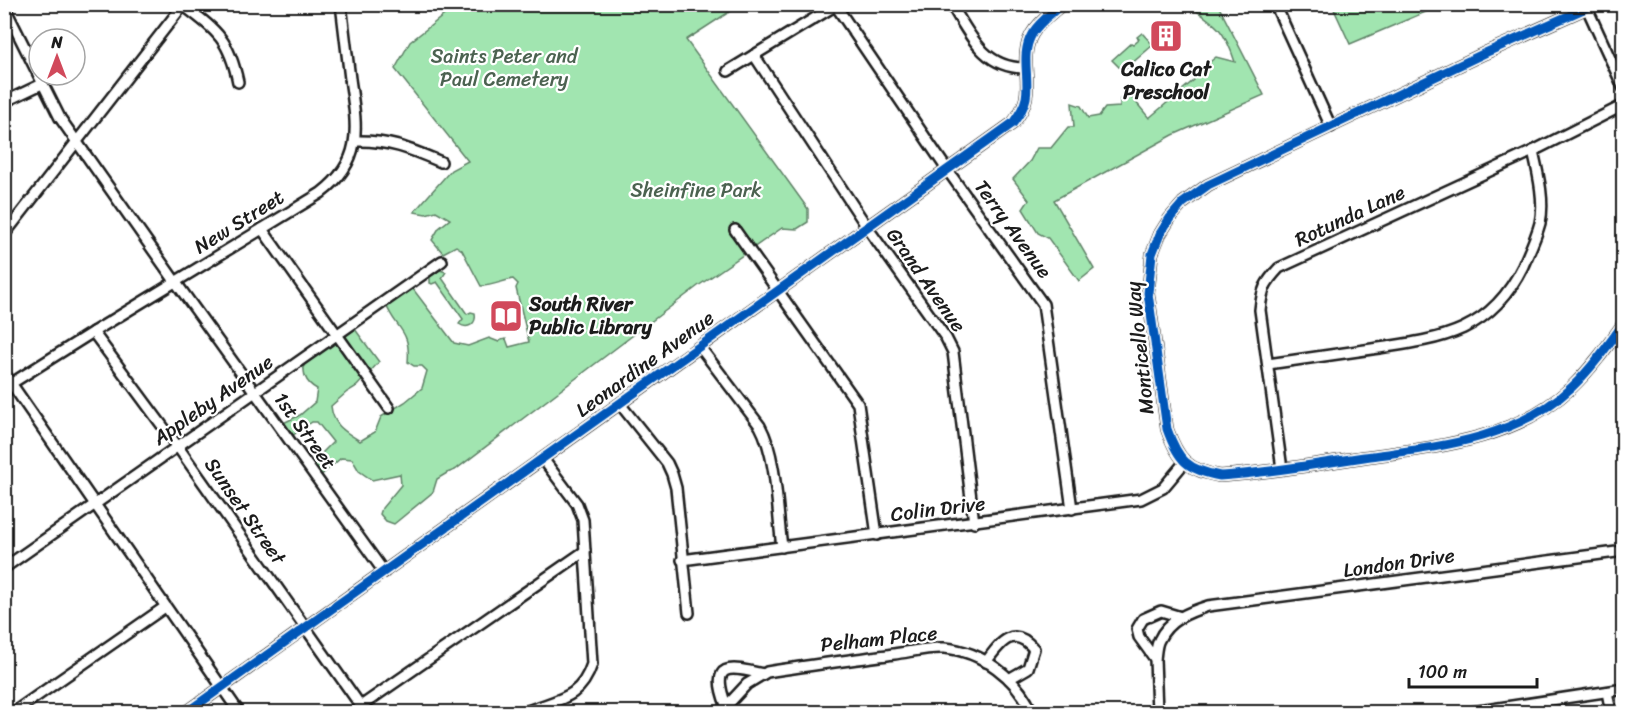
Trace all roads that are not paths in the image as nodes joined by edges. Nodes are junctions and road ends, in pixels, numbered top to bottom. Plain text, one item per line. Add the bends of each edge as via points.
1 (951, 4) edge
2 (1062, 4) edge
3 (1275, 4) edge
4 (184, 5) edge
5 (342, 5) edge
6 (837, 5) edge
7 (4, 6) edge
8 (1591, 6) edge
9 (27, 53) edge
10 (754, 55) junction
11 (1024, 68) junction
12 (728, 71) dead end
13 (238, 82) dead end
14 (36, 87) edge
15 (44, 87) edge
16 (1623, 89) edge
17 (4, 102) edge
18 (1623, 105) edge
19 (1331, 127) junction
20 (77, 141) junction
21 (355, 141) junction
22 (1533, 151) junction
23 (441, 162) dead end
24 (948, 171) junction
25 (867, 227) junction
26 (262, 229) junction
27 (735, 230) dead end
28 (4, 235) edge
29 (442, 261) dead end
30 (176, 282) junction
31 (778, 291) junction
32 (1623, 323) edge
33 (93, 332) junction
34 (337, 335) junction
35 (700, 347) junction
36 (1268, 364) junction
37 (4, 373) edge
38 (8, 385) edge
39 (255, 393) junction
40 (620, 404) junction
41 (389, 408) dead end
42 (178, 447) junction
43 (543, 459) junction
44 (1184, 463) junction
45 (1282, 469) junction
46 (95, 506) junction
47 (1072, 509) junction
48 (974, 523) junction
49 (877, 535) junction
50 (782, 547) junction
51 (585, 551) junction
52 (1623, 551) edge
53 (682, 560) junction
54 (4, 568) edge
55 (384, 572) junction
56 (165, 607) junction
57 (689, 613) dead end
58 (1181, 617) junction
59 (306, 628) junction
60 (1155, 659) junction
61 (986, 662) junction
62 (763, 675) junction
63 (1009, 679) junction
64 (222, 688) junction
65 (1623, 690) edge
66 (1607, 692) junction
67 (363, 709) edge
68 (724, 709) edge
69 (14, 712) edge
70 (187, 712) edge
71 (239, 712) edge
72 (525, 712) edge
73 (1032, 712) edge
74 (1157, 712) edge
75 (1475, 712) edge
76 (1611, 712) edge

1 - 11 street via 989,57 1003,66
2 - 11 street, Leonardine Avenue via 1032,34
3 - 19 street
4 - 13 street via 215,30 229,48
4 - 20 street
5 - 21 street, New Street via 356,118
6 - 10 street
6 - 24 street, Terry Avenue
7 - 9 street, 1st Street
8 - 16 street, Monticello Way
8 - 19 street, Monticello Way
10 - 12 street
10 - 25 street, Grand Avenue
11 - 24 street, Leonardine Avenue via 1026,99 1013,123
14 - 17 street
15 - 20 street, 1st Street
18 - 22 street, Rotunda Lane
19 - 44 street, Monticello Way via 1208,184 1183,203 1160,234 1152,254 1148,293 1167,429
20 - 28 street
20 - 30 street, 1st Street
21 - 23 street via 389,142
21 - 26 street, New Street via 346,168 332,185
22 - 36 street, Rotunda Lane via 1280,268 1261,293
22 - 36 street via 1540,222 1513,286 1488,313 1461,330 1432,340
24 - 25 street, Leonardine Avenue
24 - 47 street, Terry Avenue via 1044,304
25 - 31 street, Leonardine Avenue
25 - 48 street, Grand Avenue via 953,352
26 - 30 street, New Street
26 - 34 street
27 - 31 street
29 - 34 street, Appleby Avenue
30 - 33 street, New Street
30 - 39 street, 1st Street
31 - 35 street, Leonardine Avenue
31 - 49 street via 858,404
32 - 45 street via 1572,388 1523,420 1496,432 1455,444
33 - 38 street, New Street
33 - 42 street, Sunset Street
34 - 39 street, Appleby Avenue
34 - 41 street
35 - 40 street, Leonardine Avenue
35 - 50 street via 765,436
36 - 45 street, Rotunda Lane
37 - 38 street
38 - 46 street
39 - 42 street, Appleby Avenue
39 - 55 street, 1st Street
40 - 43 street, Leonardine Avenue
40 - 53 street via 672,474
42 - 46 street, Appleby Avenue
42 - 59 street, Sunset Street
43 - 51 street via 577,504 583,519
43 - 55 street, Leonardine Avenue
44 - 45 street via 1220,476
44 - 47 street, Colin Drive via 1151,496
46 - 54 street, Appleby Avenue
46 - 56 street
47 - 48 street, Colin Drive
48 - 49 street, Colin Drive
49 - 50 street, Colin Drive
50 - 53 street, Colin Drive
51 - 67 street
51 - 72 street via 592,664 588,678 576,693
52 - 58 street, London Drive via 1209,606
53 - 57 street
55 - 59 street, Leonardine Avenue
56 - 64 street
56 - 69 street
58 - 60 street, London Drive via 1158,640
58 - 60 street, London Drive via 1161,610 1143,619 1137,629 1139,637
59 - 64 street, Leonardine Avenue
59 - 67 street, Sunset Street
60 - 74 street, London Drive
61 - 62 street, Pelham Place via 944,648 801,666
61 - 63 street, Pelham Place
61 - 63 street via 999,644 1012,636 1029,642 1035,649 1028,668
62 - 68 street, Pelham Place via 747,684
62 - 68 street via 737,668 723,672 720,688
63 - 73 street, Pelham Place
64 - 70 street, Leonardine Avenue
64 - 71 street
65 - 66 street
66 - 75 street
66 - 76 street

